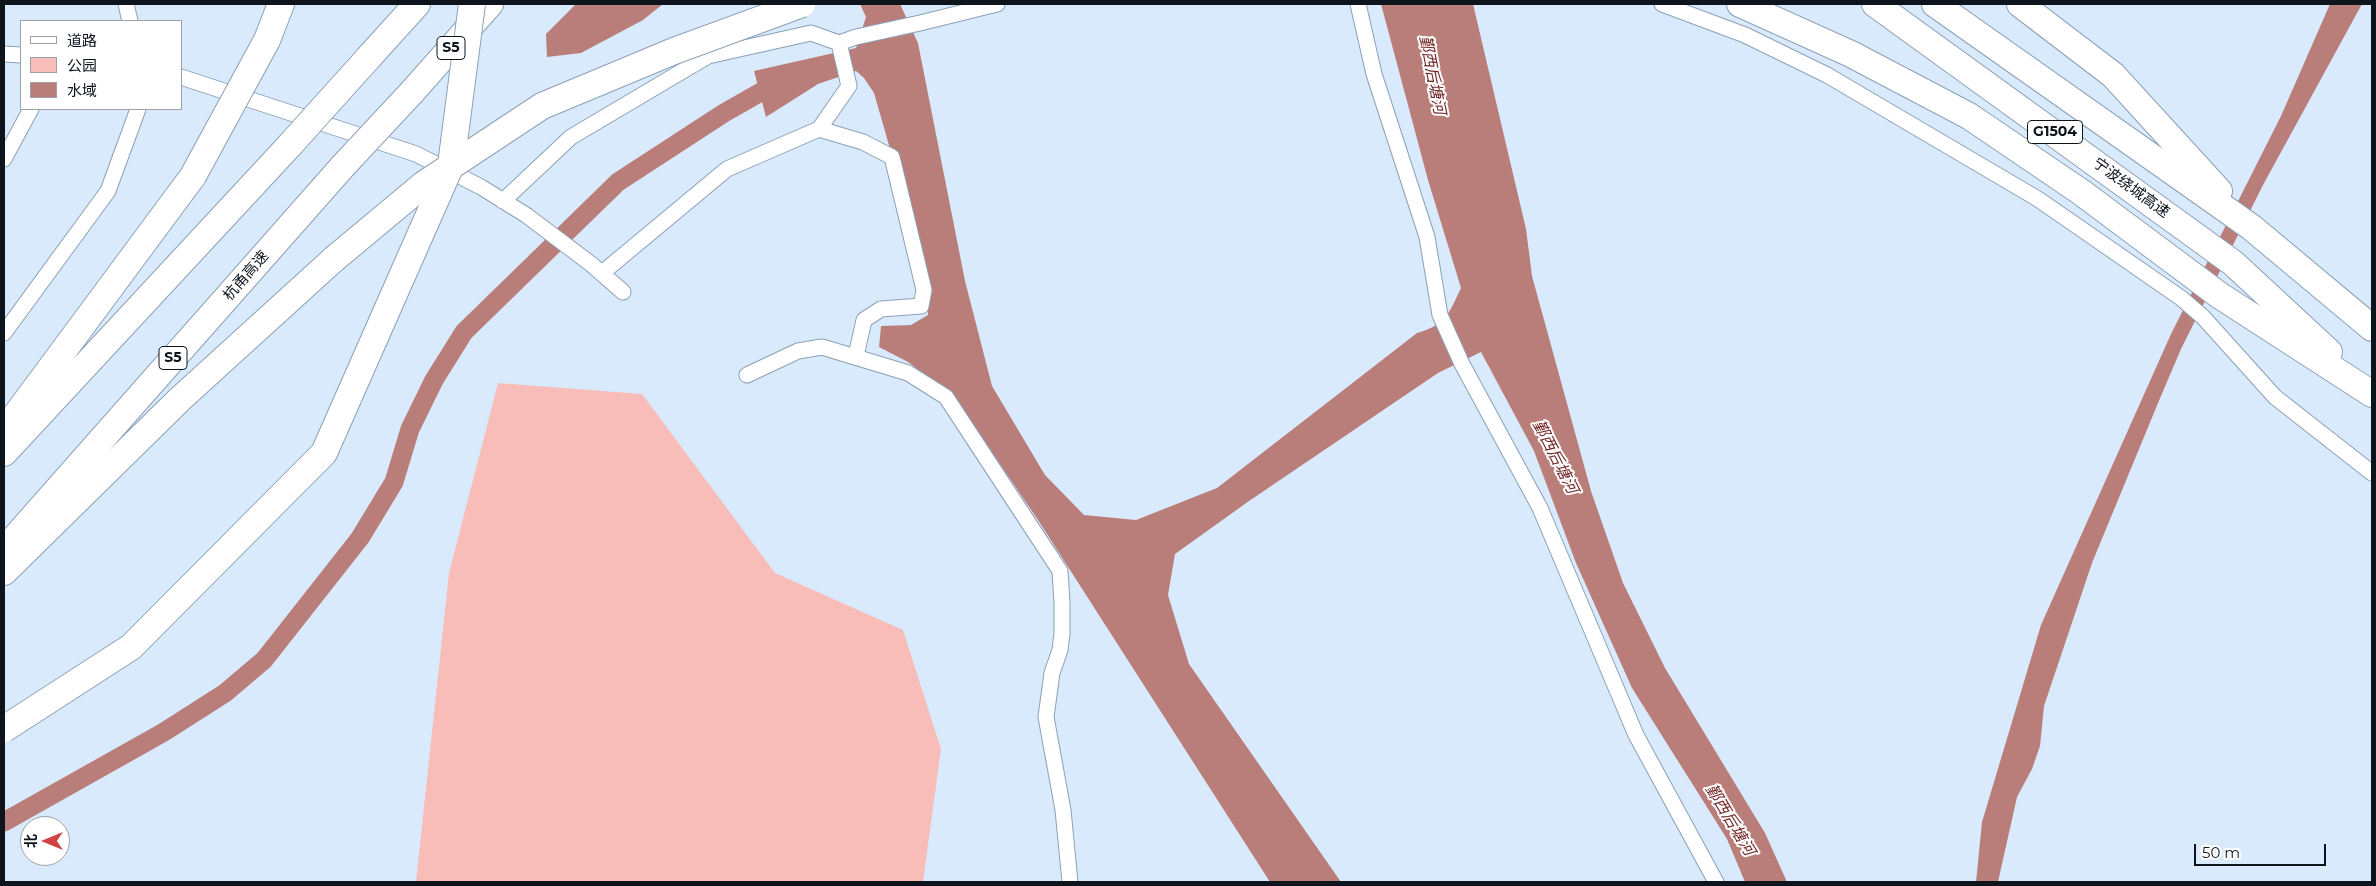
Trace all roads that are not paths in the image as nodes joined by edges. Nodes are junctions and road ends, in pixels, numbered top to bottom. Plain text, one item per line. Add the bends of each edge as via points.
1 (126, 4) edge
2 (281, 4) edge
3 (416, 4) edge
4 (472, 4) edge
5 (490, 4) edge
6 (802, 4) edge
7 (997, 4) edge
8 (1358, 4) edge
9 (1662, 4) edge
10 (1740, 4) edge
11 (1875, 4) edge
12 (1935, 4) edge
13 (2020, 4) edge
14 (130, 20) edge
15 (839, 43) junction
16 (4, 54) edge
17 (20, 56) edge
18 (182, 77) edge
19 (30, 110) edge
20 (137, 111) edge
21 (819, 129) junction
22 (4, 159) edge
23 (503, 201) junction
24 (2251, 227) junction
25 (596, 268) junction
26 (623, 292) dead end
27 (2372, 328) edge
28 (4, 333) edge
29 (856, 356) junction
30 (748, 375) dead end
31 (2372, 392) edge
32 (4, 431) edge
33 (4, 453) edge
34 (2372, 473) edge
35 (4, 550) edge
36 (4, 572) edge
37 (4, 729) edge
38 (1070, 882) edge
39 (1716, 882) edge

1 - 14 street
2 - 32 highway, bridge via 267,40 193,176
3 - 33 highway, bridge
4 - 37 highway, bridge via 452,165 324,453 132,647
5 - 35 highway, 杭甬高速 / S5, bridge
6 - 36 highway, bridge via 674,51 542,106 424,184 334,259 180,399
7 - 15 street
8 - 39 street via 1374,74 1427,237 1440,315 1462,364 1540,508 1636,735
9 - 34 street via 1745,36 1827,75 2038,198 2181,298 2203,317 2275,396
10 - 31 highway via 1851,54 1969,116 2081,192 2219,295
11 - 31 highway, 宁波绕城高速 / G1504 via 2233,262
12 - 24 highway, G1504
13 - 24 highway via 2113,75
15 - 21 street via 849,86
15 - 23 street via 811,33 708,56 571,137
16 - 17 street
18 - 23 street via 416,154
19 - 22 street
20 - 28 street via 108,191
21 - 25 street via 727,169
21 - 29 street via 863,142 892,157 924,290 921,306 880,309 864,320
23 - 25 street
24 - 27 highway, G1504
25 - 26 street
29 - 30 street via 822,347 798,351
29 - 38 street via 908,373 946,397 1060,571 1062,634 1046,717 1063,810

